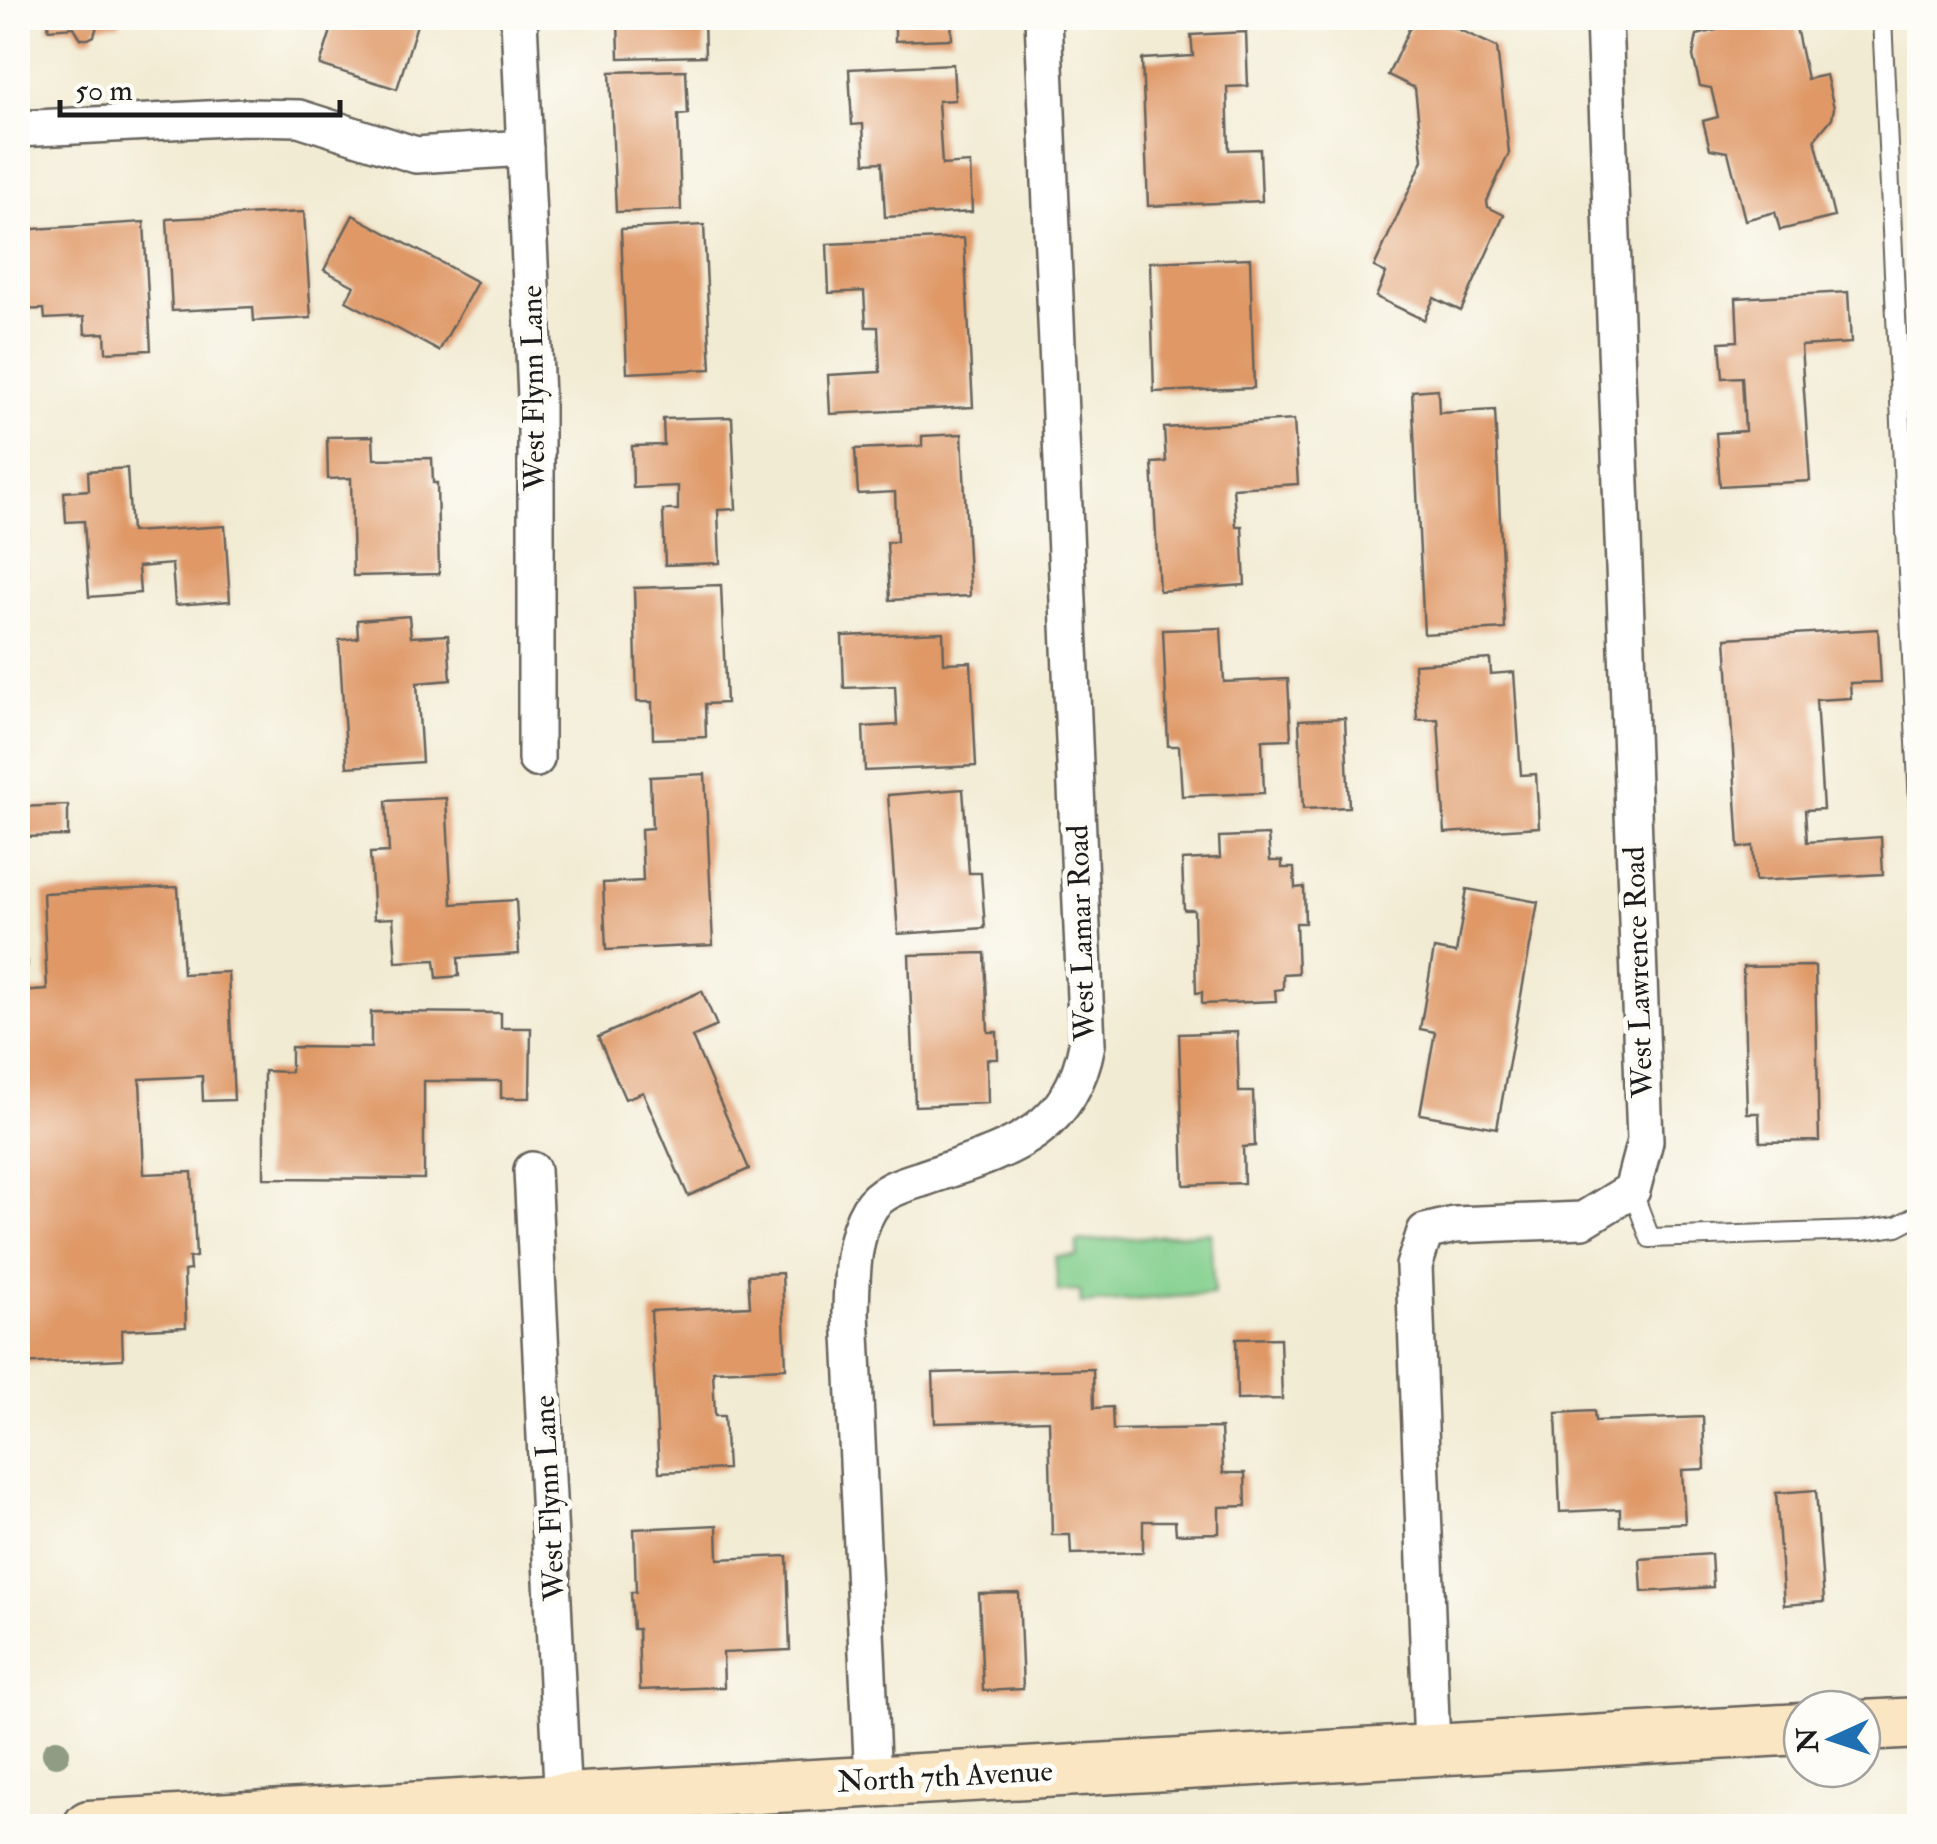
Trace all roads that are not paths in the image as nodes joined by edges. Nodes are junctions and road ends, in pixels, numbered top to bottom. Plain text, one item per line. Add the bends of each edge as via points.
1 (519, 18) edge
2 (1043, 18) edge
3 (1604, 18) edge
4 (1882, 18) edge
5 (18, 129) edge
6 (525, 148) junction
7 (536, 758) dead end
8 (1920, 826) edge
9 (532, 1170) dead end
10 (1632, 1190) junction
11 (1920, 1214) edge
12 (1920, 1723) edge
13 (1882, 1725) edge
14 (1782, 1730) edge
15 (1432, 1748) junction
16 (874, 1780) junction
17 (564, 1813) edge
18 (89, 1826) edge

1 - 6 street, West Flynn Lane
2 - 16 street, West Lamar Road via 1087,1044 1070,1094 1042,1128 1007,1149 882,1195 866,1214 857,1242 852,1314
3 - 10 street, West Lawrence Road via 1644,1141
4 - 8 lane
5 - 6 street via 299,118 416,155
6 - 7 street, West Flynn Lane via 536,398
9 - 17 street, West Flynn Lane
10 - 11 lane via 1650,1238 1861,1231 1898,1226
10 - 15 street via 1583,1220 1425,1232 1414,1266
12 - 13 main road
14 - 15 main road, North 7th Avenue
15 - 16 main road, North 7th Avenue
16 - 17 main road, North 7th Avenue
17 - 18 main road, North 7th Avenue

